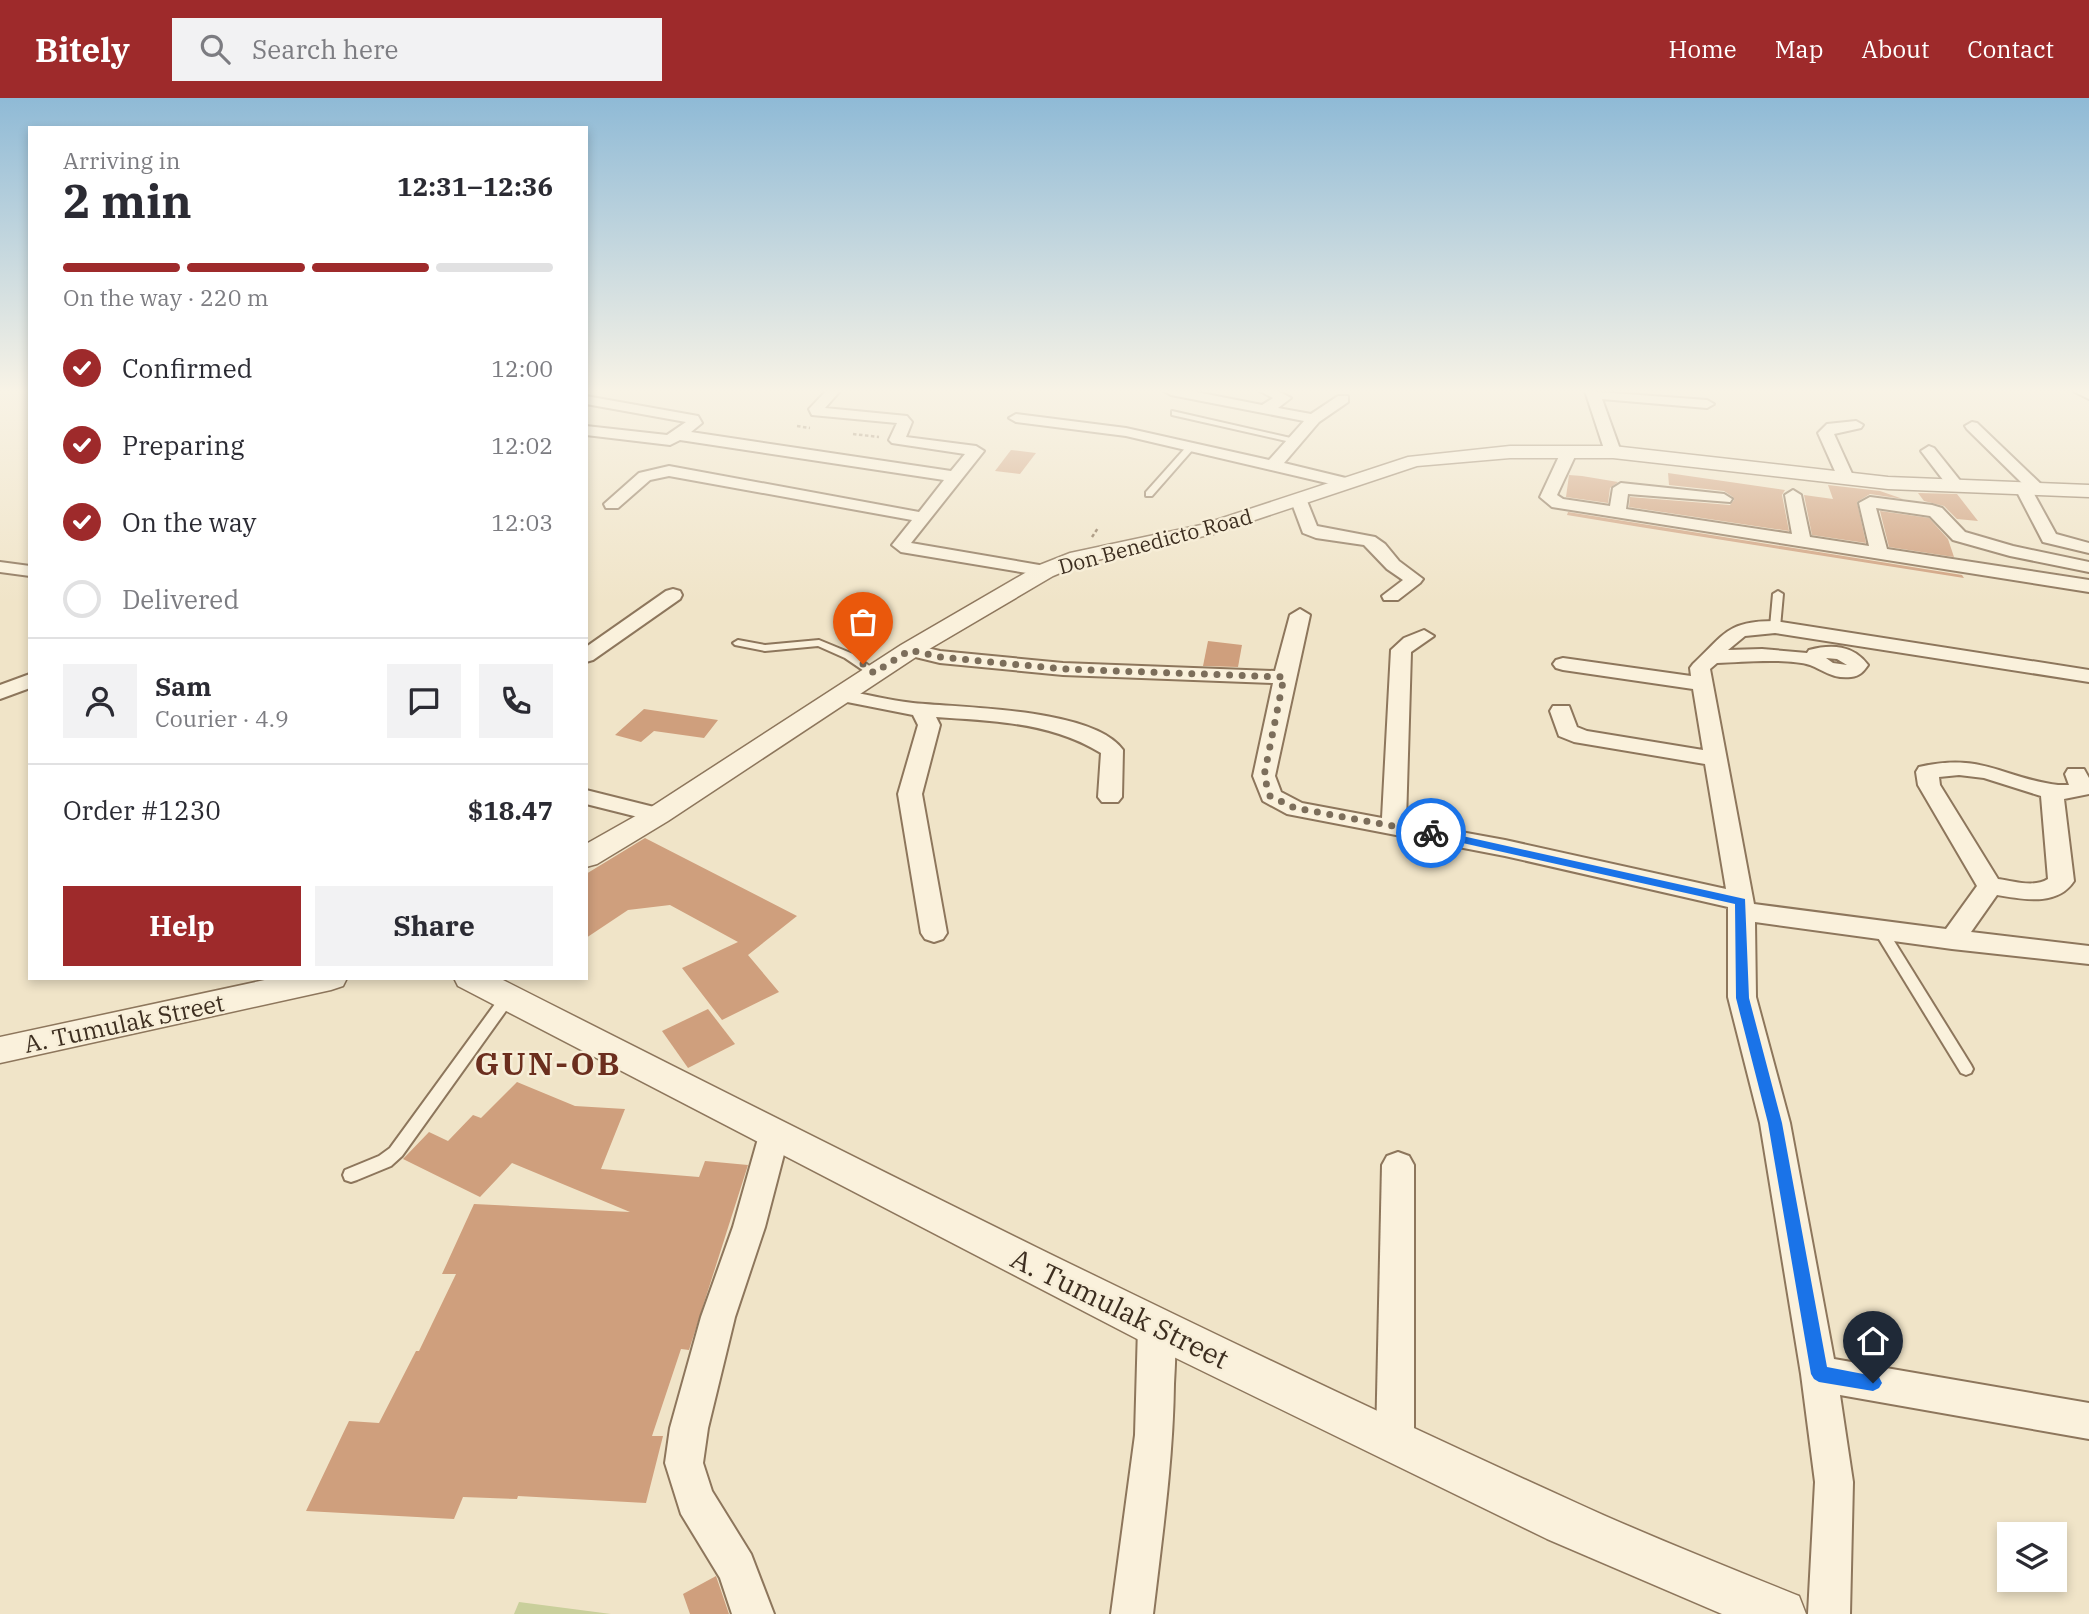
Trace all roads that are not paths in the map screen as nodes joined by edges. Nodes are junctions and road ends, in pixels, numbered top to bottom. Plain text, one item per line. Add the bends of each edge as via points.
1 (852, 462) edge
2 (882, 462) edge
3 (968, 462) edge
4 (1178, 462) edge
5 (1251, 462) edge
6 (1276, 462) edge
7 (1413, 462) edge
8 (1564, 462) edge
9 (1700, 462) edge
10 (1839, 462) edge
11 (1937, 462) edge
12 (2005, 462) edge
13 (879, 466) junction
14 (1272, 467) junction
15 (956, 477) junction
16 (1846, 478) junction
17 (1348, 483) junction
18 (1888, 483) junction
19 (1955, 486) junction
20 (2031, 490) junction
21 (2089, 491) edge
22 (1149, 494) dead end
23 (1793, 495) dead end
24 (1299, 501) junction
25 (612, 504) dead end
26 (1900, 504) junction
27 (1616, 512) junction
28 (921, 517) junction
29 (1728, 529) junction
30 (1959, 536) junction
31 (1802, 540) junction
32 (2089, 548) edge
33 (1879, 553) junction
34 (0, 567) edge
35 (1967, 567) junction
36 (2089, 567) edge
37 (28, 571) edge
38 (1045, 571) junction
39 (2089, 586) edge
40 (1778, 594) dead end
41 (673, 595) dead end
42 (1391, 596) dead end
43 (1300, 615) dead end
44 (1775, 627) junction
45 (1424, 636) dead end
46 (738, 643) dead end
47 (910, 650) junction
48 (588, 655) edge
49 (1713, 657) junction
50 (1816, 660) dead end
51 (1563, 664) dead end
52 (874, 673) junction
53 (2089, 676) edge
54 (1284, 677) junction
55 (28, 681) edge
56 (1703, 684) junction
57 (0, 693) edge
58 (839, 695) junction
59 (921, 710) junction
60 (1561, 711) dead end
61 (1716, 760) junction
62 (2077, 774) dead end
63 (2052, 793) junction
64 (1110, 797) dead end
65 (588, 798) edge
66 (658, 815) junction
67 (1395, 825) junction
68 (588, 856) edge
69 (1990, 886) junction
70 (1741, 906) junction
71 (1881, 931) junction
72 (934, 933) dead end
73 (1952, 940) junction
74 (2059, 952) junction
75 (2089, 955) edge
76 (2089, 973) edge
77 (322, 980) edge
78 (474, 980) edge
79 (508, 997) junction
80 (0, 1050) edge
81 (1966, 1069) dead end
82 (774, 1135) junction
83 (1398, 1165) dead end
84 (351, 1175) dead end
85 (1156, 1327) junction
86 (1819, 1374) junction
87 (2089, 1421) edge
88 (1395, 1442) junction
89 (753, 1614) edge
90 (1132, 1614) edge
91 (1781, 1614) edge
92 (1829, 1614) edge

1 - 13 street
2 - 13 street
3 - 15 street
4 - 22 lane
5 - 14 street
6 - 14 street
7 - 17 street, Don Benedicto Road
8 - 27 street via 1548,497 1558,503
9 - 16 street, Don Benedicto Road
10 - 16 street
11 - 19 street
12 - 20 street
13 - 15 street
14 - 17 street
15 - 28 street
16 - 18 street, Don Benedicto Road
17 - 24 street, Don Benedicto Road
18 - 19 street, Don Benedicto Road
18 - 26 street
19 - 20 street, Don Benedicto Road
20 - 21 street, Don Benedicto Road
20 - 32 street via 2049,538
23 - 31 street
24 - 38 street, Don Benedicto Road via 1206,530 1077,558
24 - 42 street via 1309,529 1368,541 1414,579
25 - 28 street via 645,476 669,471
26 - 30 street via 1936,512
26 - 33 street via 1867,503
27 - 29 street
27 - 29 street via 1621,488 1658,482 1724,492
28 - 38 street via 901,545
29 - 31 street
30 - 35 street
30 - 36 street
31 - 33 street
33 - 35 street
34 - 37 street
35 - 39 street
38 - 47 street, Don Benedicto Road
40 - 44 lane
41 - 48 street
43 - 54 street
44 - 49 street via 1748,626 1735,632
44 - 53 street
45 - 67 street via 1401,650
46 - 52 lane via 765,648 819,643
47 - 52 street, Don Benedicto Road
47 - 54 street via 1063,669
49 - 50 street
49 - 56 street via 1700,668
51 - 56 street
52 - 58 street, Don Benedicto Road
54 - 67 street via 1264,776 1270,796 1295,808
55 - 57 street
56 - 61 street
58 - 59 street
58 - 66 street, Don Benedicto Road
59 - 64 street via 991,715 1082,732 1112,750
59 - 72 street via 929,725 910,794
60 - 61 street via 1567,731 1582,737
61 - 70 street
62 - 63 street via 2082,789
63 - 69 street via 2061,881 2045,892
63 - 69 street via 1990,772 1946,767 1927,772 1929,785
65 - 66 street
66 - 68 street, Don Benedicto Road
67 - 70 street
69 - 73 street
70 - 71 street
70 - 86 street via 1742,998 1775,1123
71 - 73 street
71 - 81 lane
73 - 74 street
74 - 75 street
74 - 76 street
77 - 80 street, A. Tumulak Street
78 - 79 street, A. Tumulak Street
79 - 82 street, A. Tumulak Street
79 - 84 lane via 396,1152
82 - 85 street, A. Tumulak Street
82 - 89 street via 718,1317 684,1464 695,1500 737,1568
83 - 88 street
85 - 88 street, A. Tumulak Street
85 - 90 street via 1155,1439
86 - 87 street
86 - 92 street via 1834,1482
88 - 91 street, A. Tumulak Street via 1564,1522

